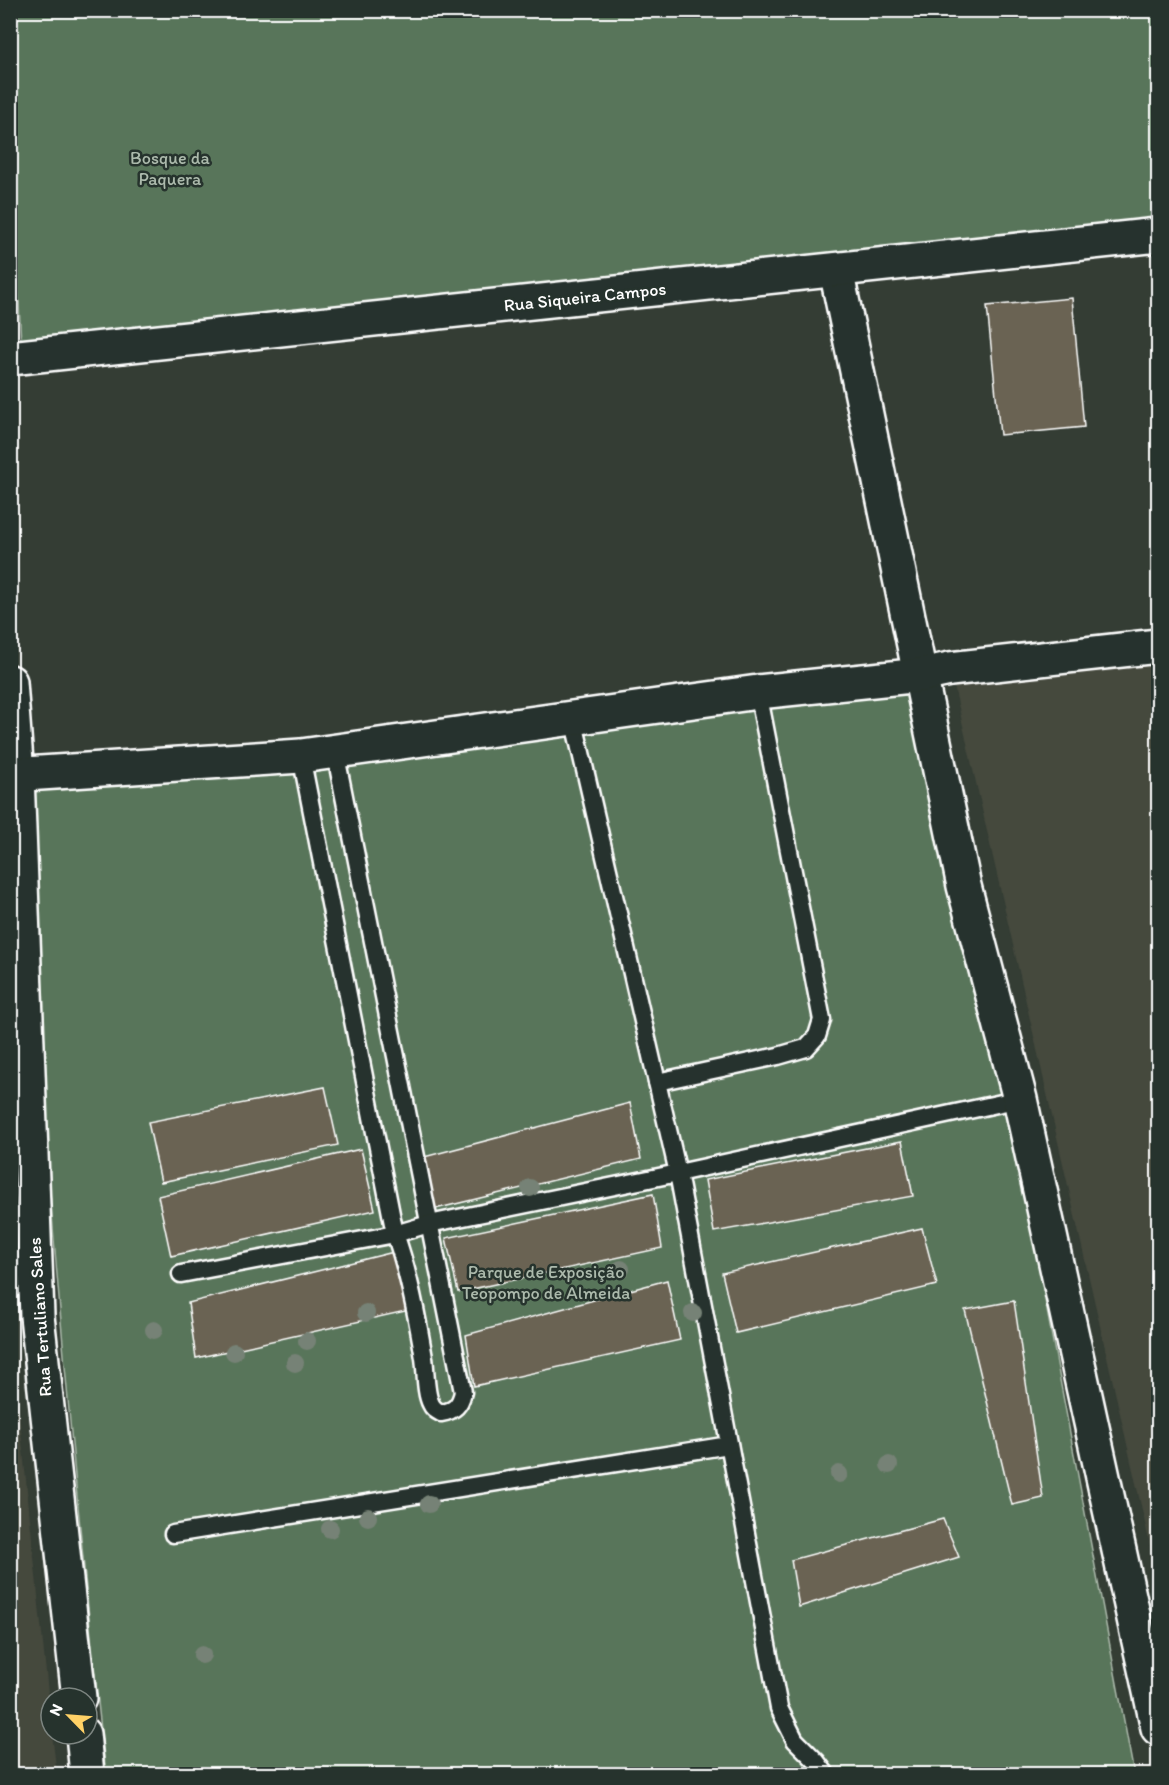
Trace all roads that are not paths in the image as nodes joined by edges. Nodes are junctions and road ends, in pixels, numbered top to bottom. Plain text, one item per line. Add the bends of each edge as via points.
1 (1158, 235) edge
2 (836, 270) junction
3 (10, 358) edge
4 (1158, 646) edge
5 (921, 675) junction
6 (10, 682) edge
7 (758, 692) junction
8 (573, 718) junction
9 (334, 751) junction
10 (301, 756) junction
11 (14, 775) edge
12 (657, 1082) junction
13 (1020, 1099) junction
14 (678, 1173) junction
15 (429, 1224) junction
16 (395, 1233) junction
17 (181, 1274) dead end
18 (24, 1316) edge
19 (729, 1445) junction
20 (173, 1534) dead end
21 (77, 1686) edge
22 (1158, 1728) edge
23 (84, 1746) edge
24 (87, 1774) edge
25 (826, 1774) edge

1 - 2 street, Rua Siqueira Campos
2 - 3 street, Rua Siqueira Campos
2 - 5 street
4 - 5 street
5 - 7 street
5 - 13 street via 964,886
6 - 11 street, Rua Tertuliano Sales
7 - 8 street
7 - 12 lane via 822,1020 817,1036 806,1048
8 - 9 street
8 - 12 lane
9 - 10 street
9 - 15 lane
10 - 11 street
10 - 16 lane
11 - 18 street, Rua Tertuliano Sales
12 - 14 lane
13 - 14 lane
13 - 22 street
14 - 15 lane
14 - 19 lane
15 - 16 lane
15 - 16 lane via 463,1392 457,1407 448,1412 441,1413 430,1402 424,1356
16 - 17 lane
18 - 21 street, Rua Tertuliano Sales
19 - 20 lane
19 - 25 lane via 779,1708 795,1740
23 - 24 street

